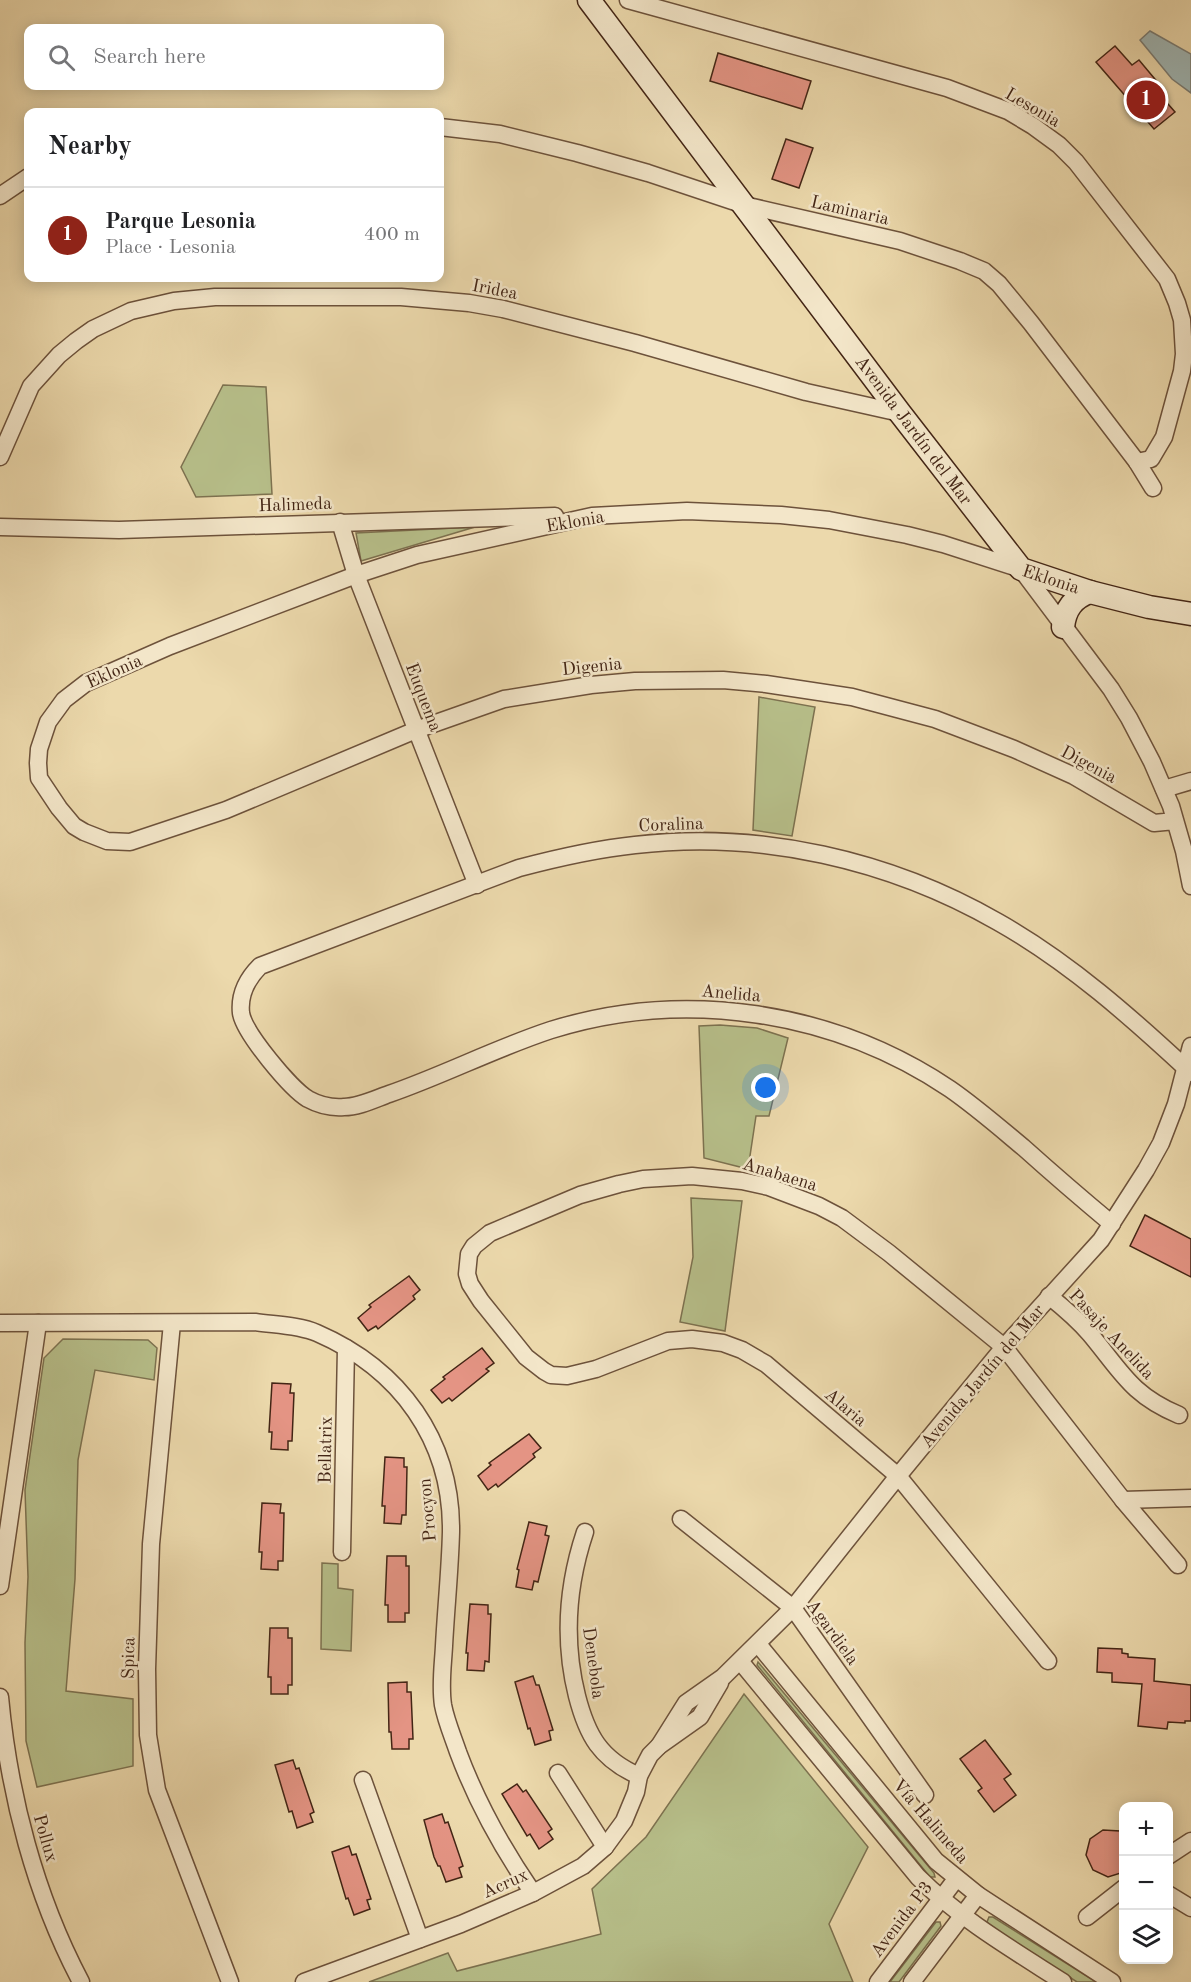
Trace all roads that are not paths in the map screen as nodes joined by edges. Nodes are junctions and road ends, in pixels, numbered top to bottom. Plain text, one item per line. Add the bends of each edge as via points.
1 (589, 0) edge
2 (628, 0) edge
3 (444, 127) edge
4 (24, 180) edge
5 (0, 196) edge
6 (744, 205) junction
7 (900, 413) junction
8 (0, 457) edge
9 (1137, 462) junction
10 (1153, 488) dead end
11 (592, 516) junction
12 (340, 522) junction
13 (0, 527) edge
14 (1021, 569) junction
15 (356, 575) junction
16 (1090, 592) junction
17 (1191, 614) edge
18 (1063, 627) junction
19 (416, 730) junction
20 (39, 778) joint
21 (1191, 781) edge
22 (1164, 789) junction
23 (1175, 821) junction
24 (477, 885) junction
25 (1191, 886) edge
26 (1191, 1046) edge
27 (1188, 1071) edge
28 (301, 1094) joint
29 (1112, 1224) junction
30 (1049, 1296) junction
31 (0, 1323) edge
32 (38, 1323) junction
33 (172, 1323) junction
34 (1004, 1347) junction
35 (346, 1348) junction
36 (544, 1371) joint
37 (1179, 1415) dead end
38 (898, 1476) junction
39 (1191, 1498) edge
40 (1123, 1500) junction
41 (681, 1519) dead end
42 (585, 1532) dead end
43 (342, 1552) dead end
44 (1178, 1565) dead end
45 (0, 1586) edge
46 (793, 1608) junction
47 (758, 1644) junction
48 (740, 1661) junction
49 (1048, 1661) dead end
50 (723, 1677) joint
51 (0, 1697) edge
52 (558, 1773) dead end
53 (639, 1776) junction
54 (363, 1780) dead end
55 (925, 1795) dead end
56 (1191, 1841) edge
57 (605, 1847) junction
58 (1173, 1853) edge
59 (956, 1879) junction
60 (1119, 1892) edge
61 (533, 1893) junction
62 (978, 1895) junction
63 (1173, 1897) edge
64 (940, 1899) junction
65 (1191, 1908) edge
66 (962, 1916) junction
67 (1087, 1917) dead end
68 (420, 1939) junction
69 (81, 1982) edge
70 (230, 1982) edge
71 (304, 1982) edge
72 (878, 1982) edge
73 (912, 1982) edge
74 (1063, 1982) edge
75 (1112, 1982) edge

1 - 6 street, Avenida Jardín del Mar
2 - 9 street, Lesonia via 947,88 1008,111 1059,145 1167,279 1182,320 1182,371 1164,437 1151,459
3 - 6 street, Laminaria via 500,134 577,153
4 - 5 street
6 - 7 street, Avenida Jardín del Mar
6 - 9 street, Laminaria via 900,242 984,271 1025,315
7 - 8 street, Iridea via 806,392 492,307 401,297 215,297 131,311 76,341 31,386
7 - 14 street, Avenida Jardín del Mar
9 - 10 street, Laminaria
11 - 12 street, Halimeda
11 - 14 street, Eklonia via 722,511 829,520 943,544
11 - 15 street, Eklonia via 417,555
12 - 13 street, Halimeda via 119,530
12 - 15 street, Euquema
14 - 16 street, Eklonia
14 - 18 street, Avenida Jardín del Mar
15 - 19 street, Euquema
15 - 20 street, Eklonia via 170,646 86,683 64,700 48,723 39,748
16 - 17 street, Eklonia
16 - 18 street via 1071,603
18 - 22 street, Avenida Jardín del Mar via 1111,689
19 - 20 street, Digenia via 226,810 130,842 101,839 74,826
19 - 23 street, Digenia via 504,699 591,685 679,680 766,684 852,697 935,719 1014,748 1074,776 1154,823
19 - 24 street, Euquema
21 - 22 street
22 - 23 street, Avenida Jardín del Mar
23 - 25 street, Avenida Jardín del Mar
24 - 27 street, Coralina via 558,858 637,844 757,844 838,858 933,889 999,922 1068,968
24 - 28 street, Coralina via 260,966 252,974 241,1004 247,1030
26 - 27 street, Avenida Jardín del Mar
27 - 29 street, Avenida Jardín del Mar via 1161,1143
28 - 29 street, Anelida via 322,1105 356,1106 521,1041 613,1016 709,1009 774,1017 841,1034 928,1075 972,1105
29 - 30 street, Avenida Jardín del Mar
30 - 34 street, Avenida Jardín del Mar
30 - 37 street, Pasaje Anelida via 1089,1333 1137,1390
31 - 32 street, Procyon
32 - 33 street, Procyon
32 - 45 street
33 - 35 street, Procyon via 255,1322 292,1326 316,1332
33 - 70 street, Spica via 151,1544 148,1735 157,1790
34 - 36 street, Anabaena via 889,1253 819,1206 742,1181 667,1177 580,1195 490,1233 474,1246 467,1264 470,1284 526,1357
34 - 38 street, Avenida Jardín del Mar
34 - 40 street, Anabaena
35 - 43 street, Bellatrix
35 - 61 street, Procyon via 402,1392 428,1431 440,1459 451,1516 442,1688 445,1715 495,1836
36 - 38 street, Alaria via 567,1376 668,1341 723,1343 766,1364
38 - 46 street, Avenida Jardín del Mar
38 - 49 street, Alaria
39 - 40 street
40 - 44 street, Anabaena
41 - 46 street, Agardiela
42 - 53 street, Denebola via 569,1600 573,1680 593,1739 613,1761
46 - 47 street, Avenida Jardín del Mar
46 - 55 street, Agardiela
47 - 48 street, Avenida Jardín del Mar
47 - 59 street, Vía Halimeda via 936,1861
48 - 50 street, Avenida Jardín del Mar
48 - 64 street
50 - 53 street, Acrux via 686,1703
51 - 69 street, Pollux via 19,1815 62,1941
52 - 57 street
53 - 57 street, Acrux via 624,1821
54 - 68 street
56 - 58 street
57 - 61 street, Acrux via 583,1866
59 - 62 street, Vía Halimeda
59 - 64 street, Avenida P3
60 - 67 street
61 - 68 street, Acrux
62 - 66 street
62 - 75 street, Vía Halimeda
63 - 65 street
64 - 66 street
64 - 72 street, Avenida P3
66 - 73 street
66 - 74 street
68 - 71 street, Acrux

